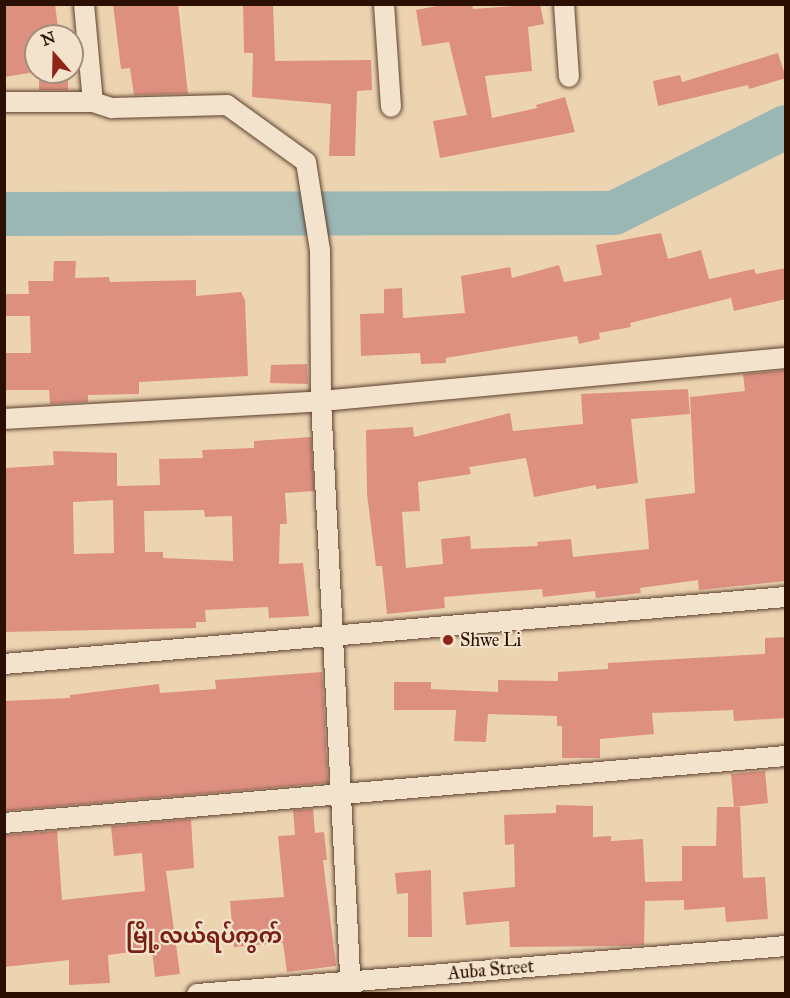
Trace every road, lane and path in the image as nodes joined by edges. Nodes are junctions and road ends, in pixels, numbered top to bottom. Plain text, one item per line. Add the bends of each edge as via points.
1 (84, 4) edge
2 (384, 4) edge
3 (564, 4) edge
4 (568, 77) dead end
5 (4, 102) edge
6 (93, 102) junction
7 (391, 107) dead end
8 (786, 358) edge
9 (321, 400) junction
10 (4, 419) edge
11 (786, 597) edge
12 (332, 636) junction
13 (4, 664) edge
14 (786, 756) edge
15 (340, 794) junction
16 (4, 823) edge
17 (786, 946) edge
18 (350, 987) edge
19 (197, 993) edge

1 - 6 street
2 - 7 street
3 - 4 street
5 - 6 street
6 - 9 street via 112,108 227,105 306,162 320,250
8 - 9 street
9 - 10 street
9 - 12 street
11 - 12 street
12 - 13 street
12 - 15 street
14 - 15 street
15 - 16 street
15 - 18 street
17 - 18 street, Auba Street
18 - 19 street, Auba Street

